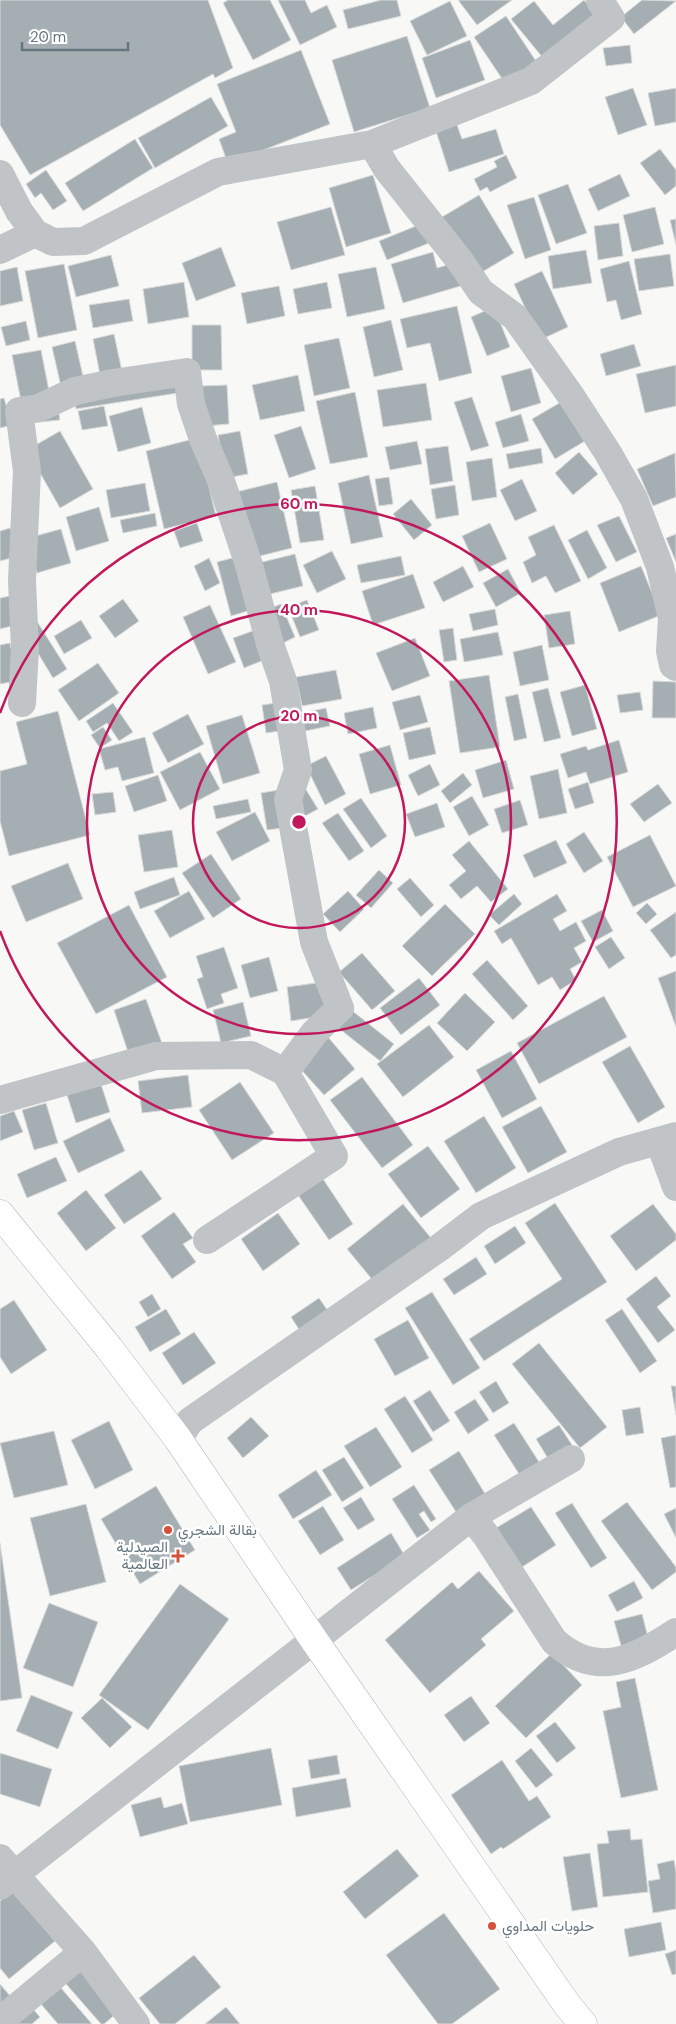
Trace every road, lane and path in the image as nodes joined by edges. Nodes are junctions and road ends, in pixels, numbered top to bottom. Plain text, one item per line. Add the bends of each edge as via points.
1 (601, 0) edge
2 (372, 144) junction
3 (0, 174) edge
4 (36, 233) junction
5 (0, 250) edge
6 (674, 626) edge
7 (676, 667) edge
8 (22, 703) dead end
9 (285, 1072) junction
10 (0, 1100) edge
11 (668, 1139) edge
12 (676, 1187) edge
13 (0, 1214) edge
14 (207, 1240) dead end
15 (178, 1439) junction
16 (571, 1459) dead end
17 (471, 1517) junction
18 (676, 1632) edge
19 (314, 1640) junction
20 (4, 1873) edge
21 (83, 1952) junction
22 (0, 2021) edge
23 (127, 2021) edge
24 (583, 2024) edge

1 - 2 street via 612,18 531,81
2 - 4 street via 218,172 84,241 53,242
2 - 6 street via 387,169 481,292 515,317 608,453 634,499 660,567
3 - 4 street via 19,211
4 - 5 street
6 - 7 street via 670,651
8 - 9 street via 26,471 19,411 39,408 76,390 187,372 191,404 220,478 284,681 298,770 288,799 314,942 340,1008 315,1032
9 - 10 street via 251,1055 156,1056
9 - 14 street via 334,1156
11 - 12 street
11 - 15 street via 619,1152 481,1216 432,1254 190,1422
13 - 15 main road
15 - 19 main road
16 - 17 street
17 - 18 street via 554,1641 567,1652 596,1663 617,1661 649,1650
17 - 19 street
19 - 20 street
19 - 24 main road
20 - 21 street
21 - 22 street
21 - 23 street

